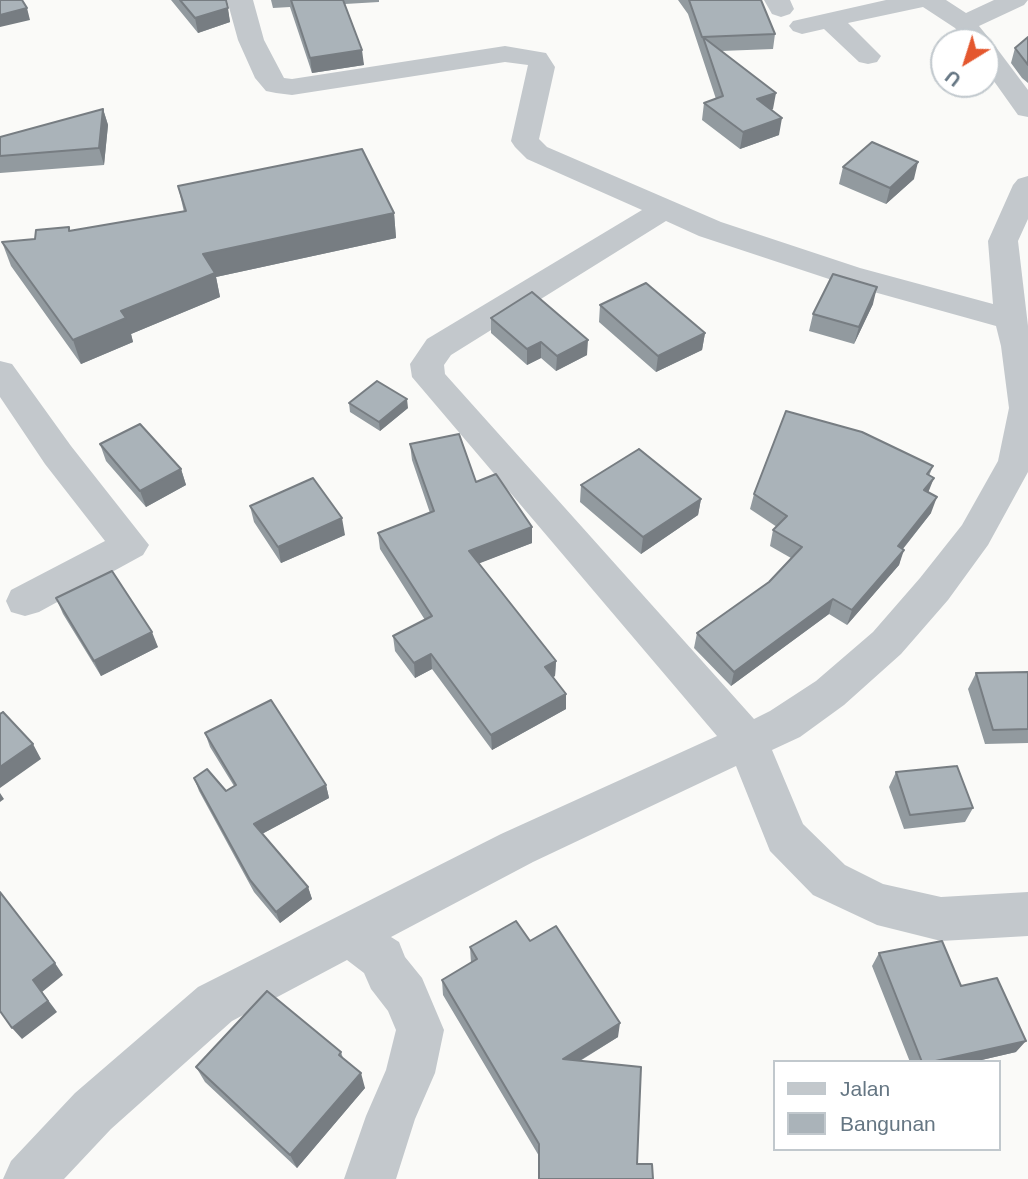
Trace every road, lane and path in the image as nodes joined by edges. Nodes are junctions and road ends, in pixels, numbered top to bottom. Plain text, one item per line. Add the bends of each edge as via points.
1 (240, 0) edge
2 (920, 0) edge
3 (929, 0) edge
4 (1015, 0) edge
5 (830, 20) junction
6 (802, 26) dead end
7 (965, 28) edge
8 (978, 28) edge
9 (869, 56) dead end
10 (1000, 71) edge
11 (1028, 109) edge
12 (1028, 185) edge
13 (663, 210) junction
14 (1010, 319) junction
15 (0, 372) edge
16 (25, 601) dead end
17 (748, 742) junction
18 (1028, 914) edge
19 (349, 933) junction
20 (29, 1179) edge
21 (370, 1179) edge

1 - 13 street via 251,40 268,78 276,85 292,87 505,54 537,59 542,66 525,141 537,153
2 - 5 street
3 - 7 street
4 - 8 street
5 - 6 street
5 - 9 street
10 - 11 street
12 - 14 street via 1003,241
13 - 14 street via 849,275
13 - 17 street via 439,347 427,364 429,377
14 - 17 street via 1026,408 1016,461 975,535 887,643 830,693 785,724
15 - 16 street via 130,545
17 - 18 street via 786,837 829,880 877,904 941,919
17 - 19 street via 517,848
19 - 20 street via 215,1004 93,1111
19 - 21 street via 382,958 420,1030 410,1073

